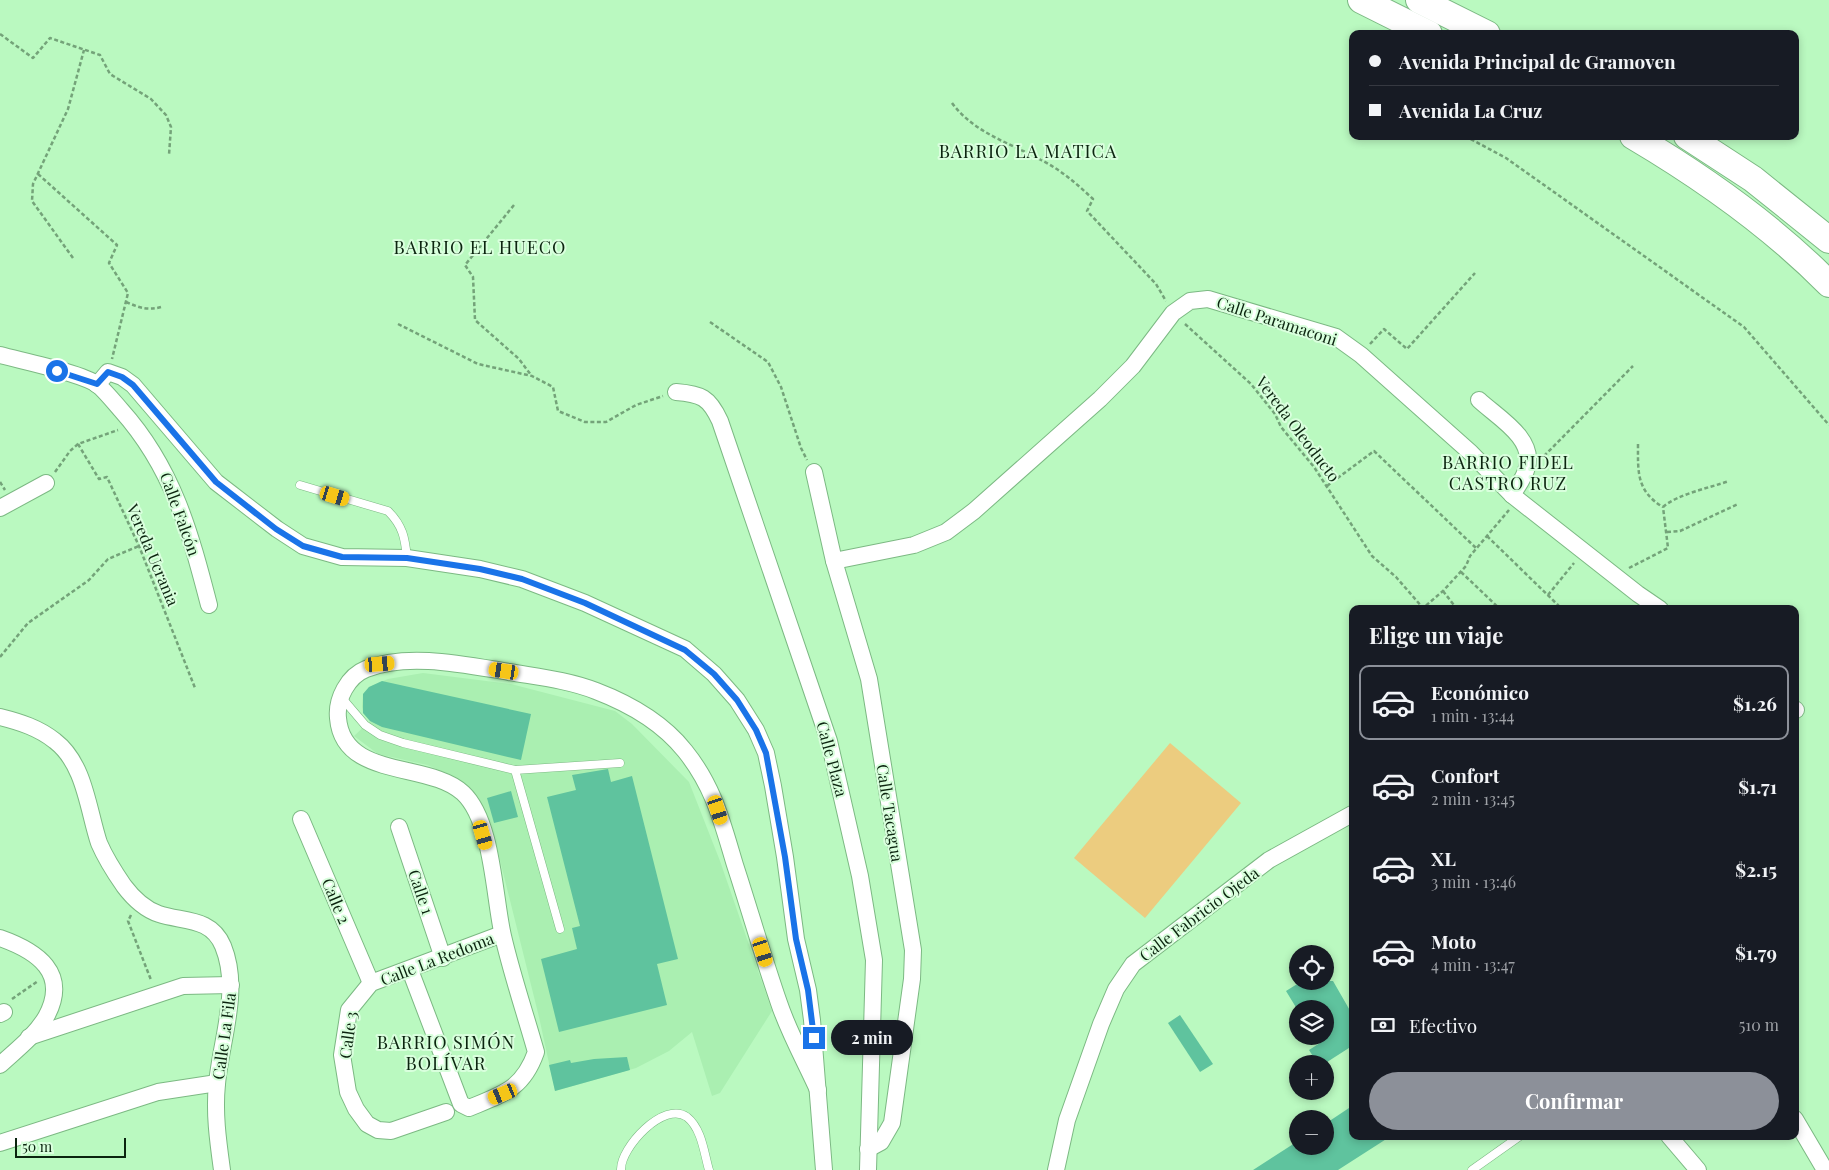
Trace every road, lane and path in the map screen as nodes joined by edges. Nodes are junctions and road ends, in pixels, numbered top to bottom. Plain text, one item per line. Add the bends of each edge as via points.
1 (1361, 0) edge
2 (1419, 0) edge
3 (1421, 30) edge
4 (1479, 30) edge
5 (0, 34) edge
6 (84, 50) junction
7 (952, 103) dead end
8 (1472, 140) edge
9 (1640, 140) edge
10 (1694, 140) edge
11 (169, 155) dead end
12 (38, 174) junction
13 (514, 204) dead end
14 (1829, 240) edge
15 (73, 258) dead end
16 (1475, 273) dead end
17 (1829, 284) edge
18 (126, 302) junction
19 (160, 307) dead end
20 (1173, 313) junction
21 (710, 322) dead end
22 (398, 324) dead end
23 (0, 355) edge
24 (1361, 355) junction
25 (1632, 366) dead end
26 (532, 376) junction
27 (103, 378) junction
28 (676, 392) joint
29 (1479, 400) dead end
30 (134, 425) junction
31 (1829, 425) edge
32 (78, 444) junction
33 (1638, 444) dead end
34 (1527, 469) junction
35 (814, 472) joint
36 (1729, 481) dead end
37 (46, 483) joint
38 (300, 485) dead end
39 (1327, 486) junction
40 (1515, 498) junction
41 (1738, 504) dead end
42 (1663, 507) junction
43 (0, 508) edge
44 (1667, 532) junction
45 (1487, 536) junction
46 (139, 546) junction
47 (1476, 548) junction
48 (1583, 552) junction
49 (407, 558) junction
50 (834, 561) junction
51 (1461, 572) junction
52 (1615, 577) junction
53 (1443, 591) junction
54 (1548, 595) junction
55 (209, 605) dead end
56 (1420, 605) edge
57 (1427, 605) edge
58 (1454, 605) edge
59 (1496, 605) edge
60 (1558, 605) edge
61 (1654, 605) edge
62 (0, 657) edge
63 (195, 688) dead end
64 (341, 698) junction
65 (0, 717) edge
66 (620, 763) dead end
67 (515, 770) junction
68 (1349, 816) edge
69 (301, 819) dead end
70 (399, 827) dead end
71 (137, 900) junction
72 (560, 929) dead end
73 (502, 934) junction
74 (0, 938) edge
75 (443, 958) junction
76 (410, 970) junction
77 (50, 972) junction
78 (371, 984) junction
79 (230, 985) junction
80 (156, 993) junction
81 (2, 1013) edge
82 (29, 1037) junction
83 (0, 1065) edge
84 (217, 1083) junction
85 (818, 1090) junction
86 (454, 1108) junction
87 (1799, 1126) edge
88 (1514, 1140) edge
89 (1674, 1142) edge
90 (0, 1143) edge
91 (868, 1149) junction
92 (222, 1170) edge
93 (621, 1170) edge
94 (709, 1170) edge
95 (824, 1170) edge
96 (868, 1170) edge
97 (1056, 1170) edge
98 (1472, 1170) edge
99 (1698, 1170) edge
100 (1825, 1170) edge

1 - 3 highway
2 - 4 highway
5 - 6 path via 33,58 50,38
6 - 11 path via 100,55 110,74 151,99 166,115 171,127
6 - 12 path via 68,109
7 - 20 path, Vereda Oleoducto via 980,130 1040,159 1093,199 1087,211 1156,284
8 - 31 path via 1506,158 1744,327
9 - 17 highway via 1728,197
10 - 14 highway via 1753,178
12 - 15 path via 33,184 32,201
12 - 18 path via 116,245 109,263 128,293
13 - 26 path via 465,265 473,277 475,320 519,359
16 - 24 path via 1407,349 1384,328
18 - 19 path via 152,310
18 - 27 path
20 - 24 street, Calle Paramaconi via 1190,300 1208,299 1336,337
20 - 39 path, Vereda Oleoducto via 1252,384
20 - 50 street, Calle Paramaconi via 1133,366 1106,393 974,511 946,532 914,545
21 - 35 path via 768,362 781,387 801,448
22 - 26 path via 478,364
23 - 27 street via 74,375
24 - 40 street, Calle Paramaconi via 1471,453
25 - 34 path via 1574,427
26 - 28 path via 554,387 558,411 585,422 606,422 636,405
27 - 30 street, Calle Falcón
27 - 49 street via 122,377 133,385 216,482 303,546 342,557
28 - 91 street, Calle Plaza via 698,394 713,406 720,421 829,741 860,876 874,960
29 - 34 street via 1524,443 1529,459
30 - 32 path
30 - 55 street, Calle Falcón via 160,462 174,490 190,532
32 - 37 path
32 - 46 path, Vereda Ucrania via 99,479 107,476
33 - 42 path via 1638,474 1651,500
34 - 40 street
35 - 50 street, Calle Tacagua
36 - 42 path via 1673,498
37 - 43 street
38 - 49 lane via 388,511 399,522 405,535
39 - 47 path via 1374,451
39 - 56 path, Vereda Oleoducto via 1372,556
40 - 45 path
40 - 48 street, Calle Paramaconi
41 - 44 path via 1680,530
42 - 44 path
44 - 52 path via 1668,548
45 - 47 path
45 - 54 path
46 - 62 path via 108,559 89,580 28,623
46 - 63 path, Vereda Ucrania
47 - 51 path
48 - 52 street, Calle Paramaconi
48 - 54 path
49 - 85 street via 522,579 585,603 685,650 714,674 737,700 766,753 773,786 796,939 808,990
50 - 91 street, Calle Tacagua via 869,679 913,950 892,1123 881,1142
51 - 53 path
51 - 59 path
52 - 61 street, Calle Paramaconi
53 - 57 path
53 - 58 path
54 - 60 path
64 - 67 lane via 365,725 380,735 402,744
64 - 73 street via 337,714 341,735 356,753 380,765 449,784 469,800 479,818 488,852
64 - 85 street via 347,684 364,669 380,664 446,662 562,680 595,690 649,716 683,748 710,788 780,1005
65 - 71 street, Calle La Fila via 30,726 56,741 69,756 79,775 100,844 124,886
66 - 67 lane
67 - 72 lane
68 - 97 street, Calle Fabricio Ojeda via 1269,860 1134,964 1116,990 1102,1024 1067,1120
69 - 78 street, Calle 2
70 - 75 street, Calle 1
71 - 79 street, Calle La Fila via 159,914 194,920 213,932 222,945
71 - 80 path via 128,921
73 - 75 street, Calle La Redoma
73 - 86 street, Calle 3 via 536,1052 530,1069 518,1085 469,1108
74 - 77 street via 38,956
75 - 76 street, Calle La Redoma
76 - 78 street, Calle La Redoma
76 - 86 street
77 - 81 path via 10,1001 10,1008
77 - 82 street via 53,991 50,1007
78 - 86 street, Calle 3 via 349,1010 342,1055 348,1092 356,1109 367,1124 378,1130 391,1131
79 - 80 street via 182,986
79 - 84 street, Calle La Fila
80 - 82 street
82 - 83 street
84 - 90 street via 158,1092
84 - 92 street, Calle La Fila via 215,1118
85 - 95 street
87 - 100 street
88 - 98 lane
89 - 99 street
91 - 96 street, Calle Plaza
93 - 94 lane via 621,1162 634,1140 662,1116 671,1113 686,1117 694,1125

